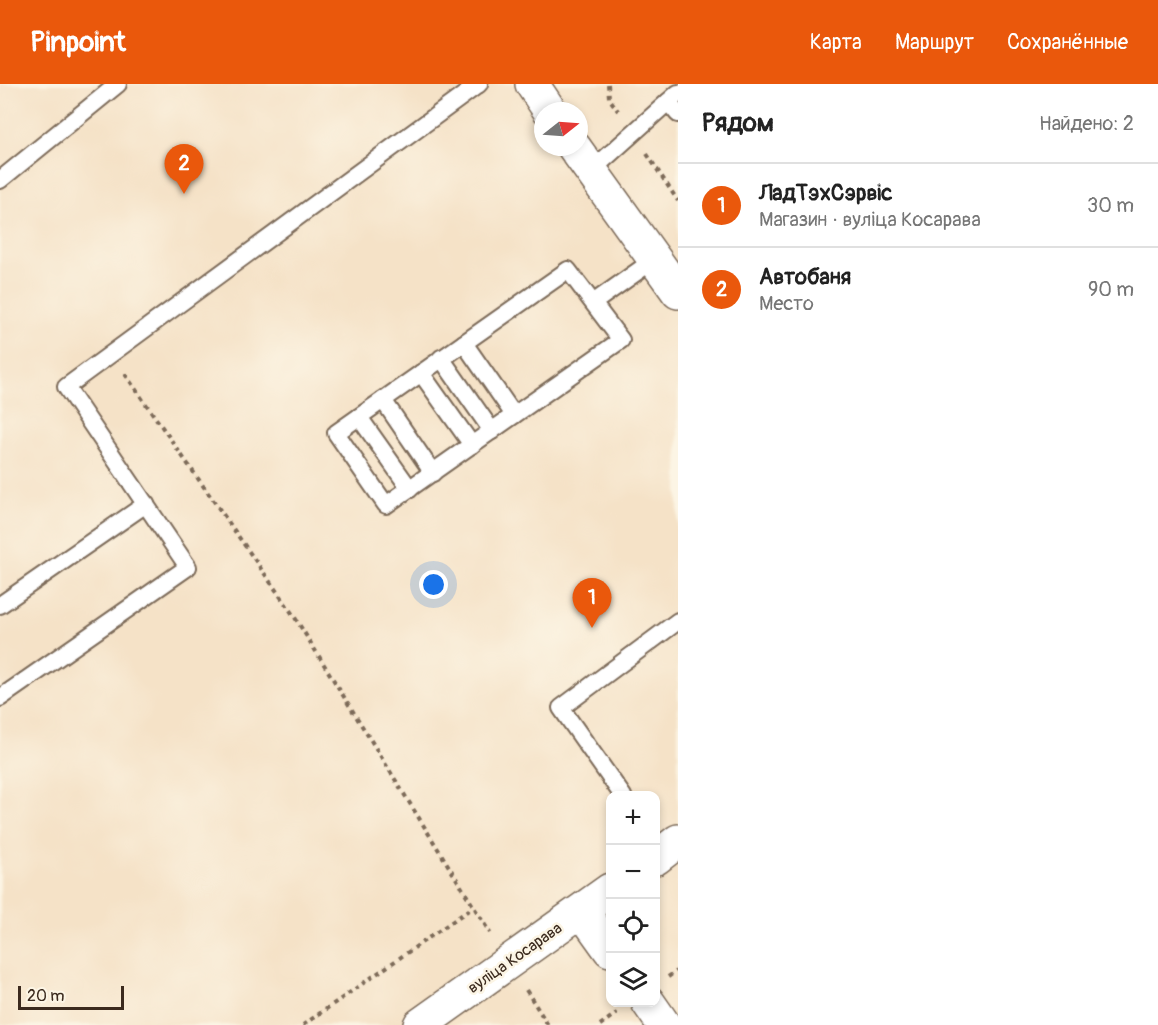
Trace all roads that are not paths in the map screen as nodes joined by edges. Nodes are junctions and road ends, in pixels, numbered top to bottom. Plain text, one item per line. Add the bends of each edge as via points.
1 (118, 84) edge
2 (478, 84) edge
3 (532, 84) edge
4 (544, 102) edge
5 (675, 103) edge
6 (583, 159) edge
7 (0, 180) edge
8 (655, 259) junction
9 (678, 292) edge
10 (593, 303) junction
11 (464, 343) junction
12 (441, 358) junction
13 (421, 373) junction
14 (383, 400) junction
15 (514, 415) junction
16 (359, 417) junction
17 (492, 431) junction
18 (472, 445) junction
19 (433, 472) junction
20 (410, 489) junction
21 (146, 504) junction
22 (0, 605) edge
23 (678, 621) edge
24 (0, 698) edge
25 (620, 791) edge
26 (606, 893) edge
27 (582, 911) junction
28 (606, 944) edge
29 (651, 1007) edge
30 (420, 1025) edge
31 (664, 1025) edge

1 - 7 lane
2 - 21 lane via 66,387
3 - 4 street
5 - 6 lane
6 - 8 street
8 - 9 street
8 - 10 lane
10 - 11 lane via 568,270
10 - 15 lane via 621,340
11 - 12 lane
11 - 15 lane
12 - 13 lane
12 - 17 lane
13 - 14 lane
13 - 18 lane
14 - 16 lane
14 - 19 lane
15 - 17 lane
16 - 20 lane
16 - 20 lane via 336,433 386,505
17 - 18 lane
18 - 19 lane
19 - 20 lane
21 - 22 lane
21 - 24 lane via 188,567
23 - 25 lane via 561,708
26 - 27 street, вуліца Косарава
27 - 28 street
27 - 30 street, вуліца Косарава
29 - 31 street

